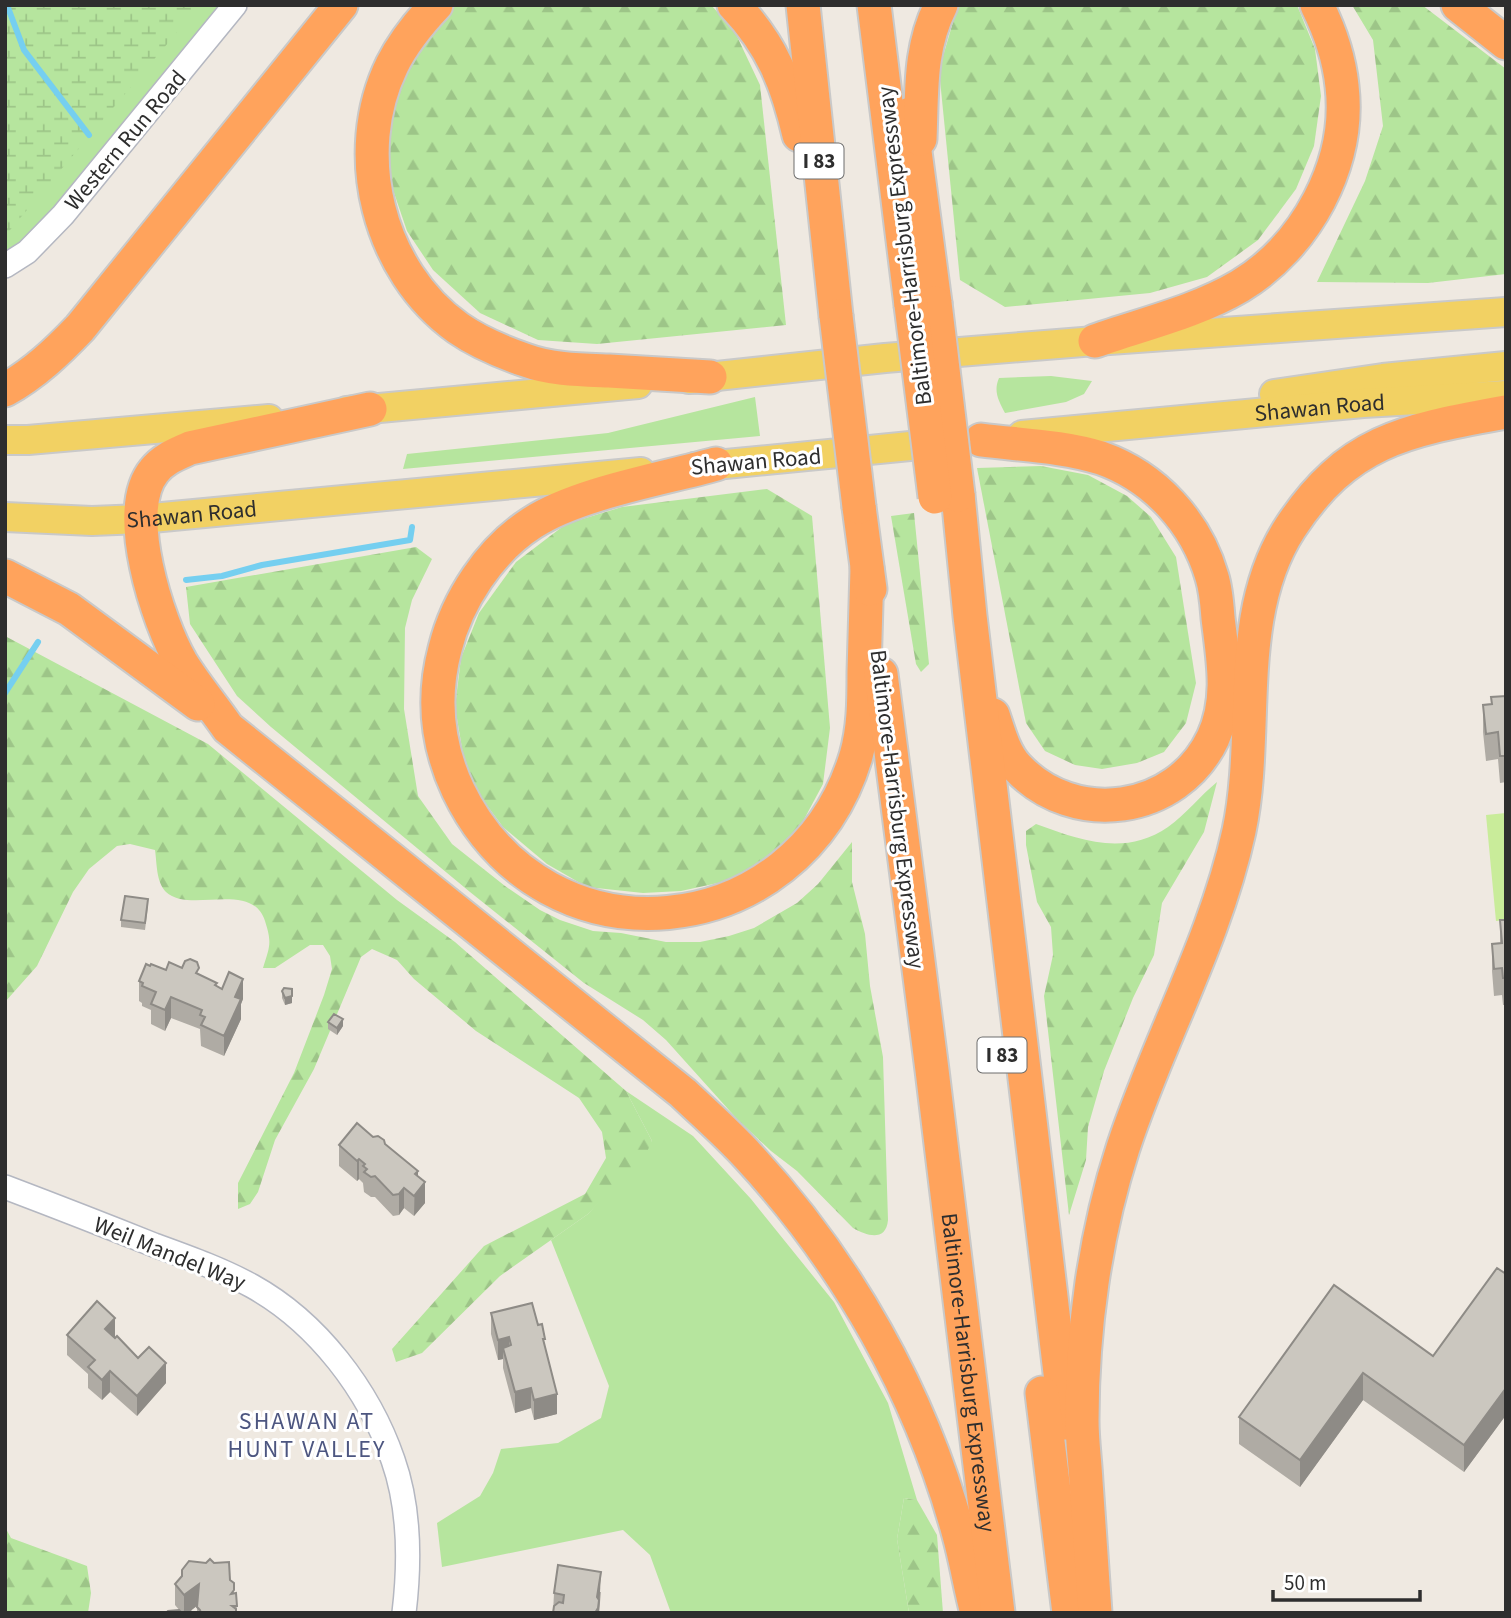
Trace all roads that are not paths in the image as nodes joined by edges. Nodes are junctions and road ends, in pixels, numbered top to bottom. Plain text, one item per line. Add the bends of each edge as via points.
1 (235, 5) edge
2 (341, 5) edge
3 (436, 5) edge
4 (734, 5) edge
5 (803, 5) edge
6 (874, 5) edge
7 (893, 5) edge
8 (941, 5) edge
9 (1317, 5) edge
10 (1458, 5) edge
11 (1506, 43) edge
12 (919, 180) junction
13 (5, 265) edge
14 (831, 275) junction
15 (923, 304) junction
16 (1506, 312) edge
17 (1095, 341) junction
18 (1506, 366) edge
19 (710, 377) junction
20 (5, 390) edge
21 (1506, 395) edge
22 (370, 409) junction
23 (1506, 412) edge
24 (1103, 427) junction
25 (5, 440) edge
26 (981, 440) junction
27 (716, 464) junction
28 (946, 496) junction
29 (5, 517) edge
30 (141, 519) junction
31 (867, 569) junction
32 (5, 576) edge
33 (970, 616) junction
34 (228, 727) junction
35 (5, 1187) edge
36 (404, 1613) edge
37 (976, 1613) edge
38 (998, 1613) edge
39 (1069, 1613) edge
40 (1094, 1613) edge

1 - 13 street, Western Run Road via 63,215 27,252
2 - 20 highway via 79,328 53,357
3 - 19 highway via 392,66 372,145 386,232 417,287 458,328 528,362 564,369
4 - 14 highway via 771,53 790,96
5 - 14 highway, Baltimore-Harrisburg Expressway / I 83
6 - 15 highway, Baltimore-Harrisburg Expressway / I 83
7 - 12 highway
8 - 12 highway via 928,35 921,73
9 - 17 highway via 1337,57 1343,117 1332,170 1304,226 1286,249 1239,286
10 - 11 highway
12 - 15 highway
14 - 31 highway, Baltimore-Harrisburg Expressway / I 83, bridge
15 - 28 highway, Baltimore-Harrisburg Expressway / I 83, bridge
16 - 17 main road
17 - 19 main road
18 - 24 main road via 1293,391
19 - 22 main road
21 - 24 main road, Shawan Road
22 - 25 main road
22 - 30 highway via 190,448 168,458 147,483
23 - 40 highway via 1431,425 1360,454 1309,501 1272,563 1254,635 1247,778 1231,865 1122,1150 1097,1253 1082,1421
24 - 26 main road, Shawan Road
26 - 27 main road, Shawan Road
26 - 33 highway via 1100,458 1147,482 1181,515 1196,536 1214,580 1225,695 1213,738 1183,776 1133,803 1098,806 1058,797 1016,766 1003,744
27 - 30 main road, Shawan Road
27 - 31 highway via 597,496 533,522 491,560 459,608 448,634 438,691 443,749 466,806 485,834 524,873 578,901 627,913 655,914 684,912 736,896 787,865 833,810 856,754 863,727
28 - 33 highway
28 - 39 highway, Baltimore-Harrisburg Expressway / I 83
29 - 30 main road, Shawan Road
30 - 34 highway via 152,591 167,635
31 - 38 highway, Baltimore-Harrisburg Expressway / I 83
32 - 34 highway via 69,609
33 - 40 highway via 1066,1422
34 - 37 highway via 683,1093 748,1155 834,1263 864,1310 910,1401 959,1535
35 - 36 street, Weil Mandel Way via 213,1267 253,1287 321,1341 353,1380 394,1461 406,1524

